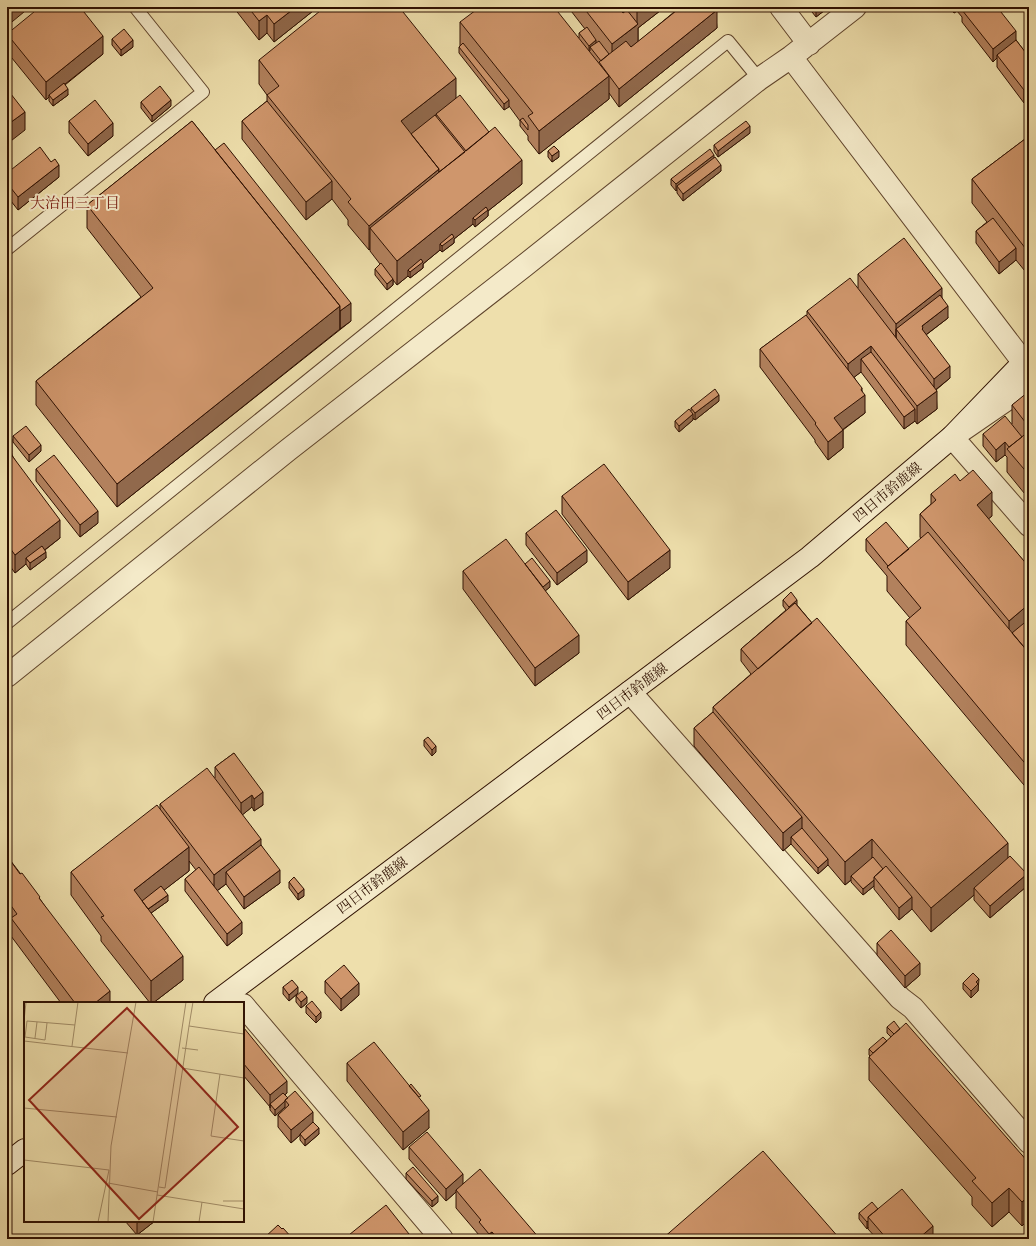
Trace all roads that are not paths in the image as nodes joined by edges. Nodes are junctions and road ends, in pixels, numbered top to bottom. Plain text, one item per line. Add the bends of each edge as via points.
1 (135, 7) edge
2 (781, 7) edge
3 (855, 7) edge
4 (809, 44) junction
5 (791, 57) junction
6 (758, 79) junction
7 (7, 249) edge
8 (1026, 360) edge
9 (1029, 384) edge
10 (952, 437) junction
11 (1029, 525) edge
12 (7, 623) edge
13 (7, 676) edge
14 (630, 692) junction
15 (233, 1001) edge
16 (244, 1014) edge
17 (1029, 1142) edge
18 (24, 1151) edge
19 (7, 1164) edge
20 (442, 1239) edge

1 - 7 lane via 203,92
2 - 4 street
3 - 4 street
4 - 5 street
5 - 6 street
5 - 8 street
6 - 12 lane via 728,41
6 - 13 street via 288,450
8 - 10 street, 四日市鈴鹿線
9 - 10 street
10 - 11 street
10 - 14 street, 四日市鈴鹿線 via 810,557
14 - 15 street, 四日市鈴鹿線
14 - 17 street via 900,998 913,1008
16 - 20 street
18 - 19 street

